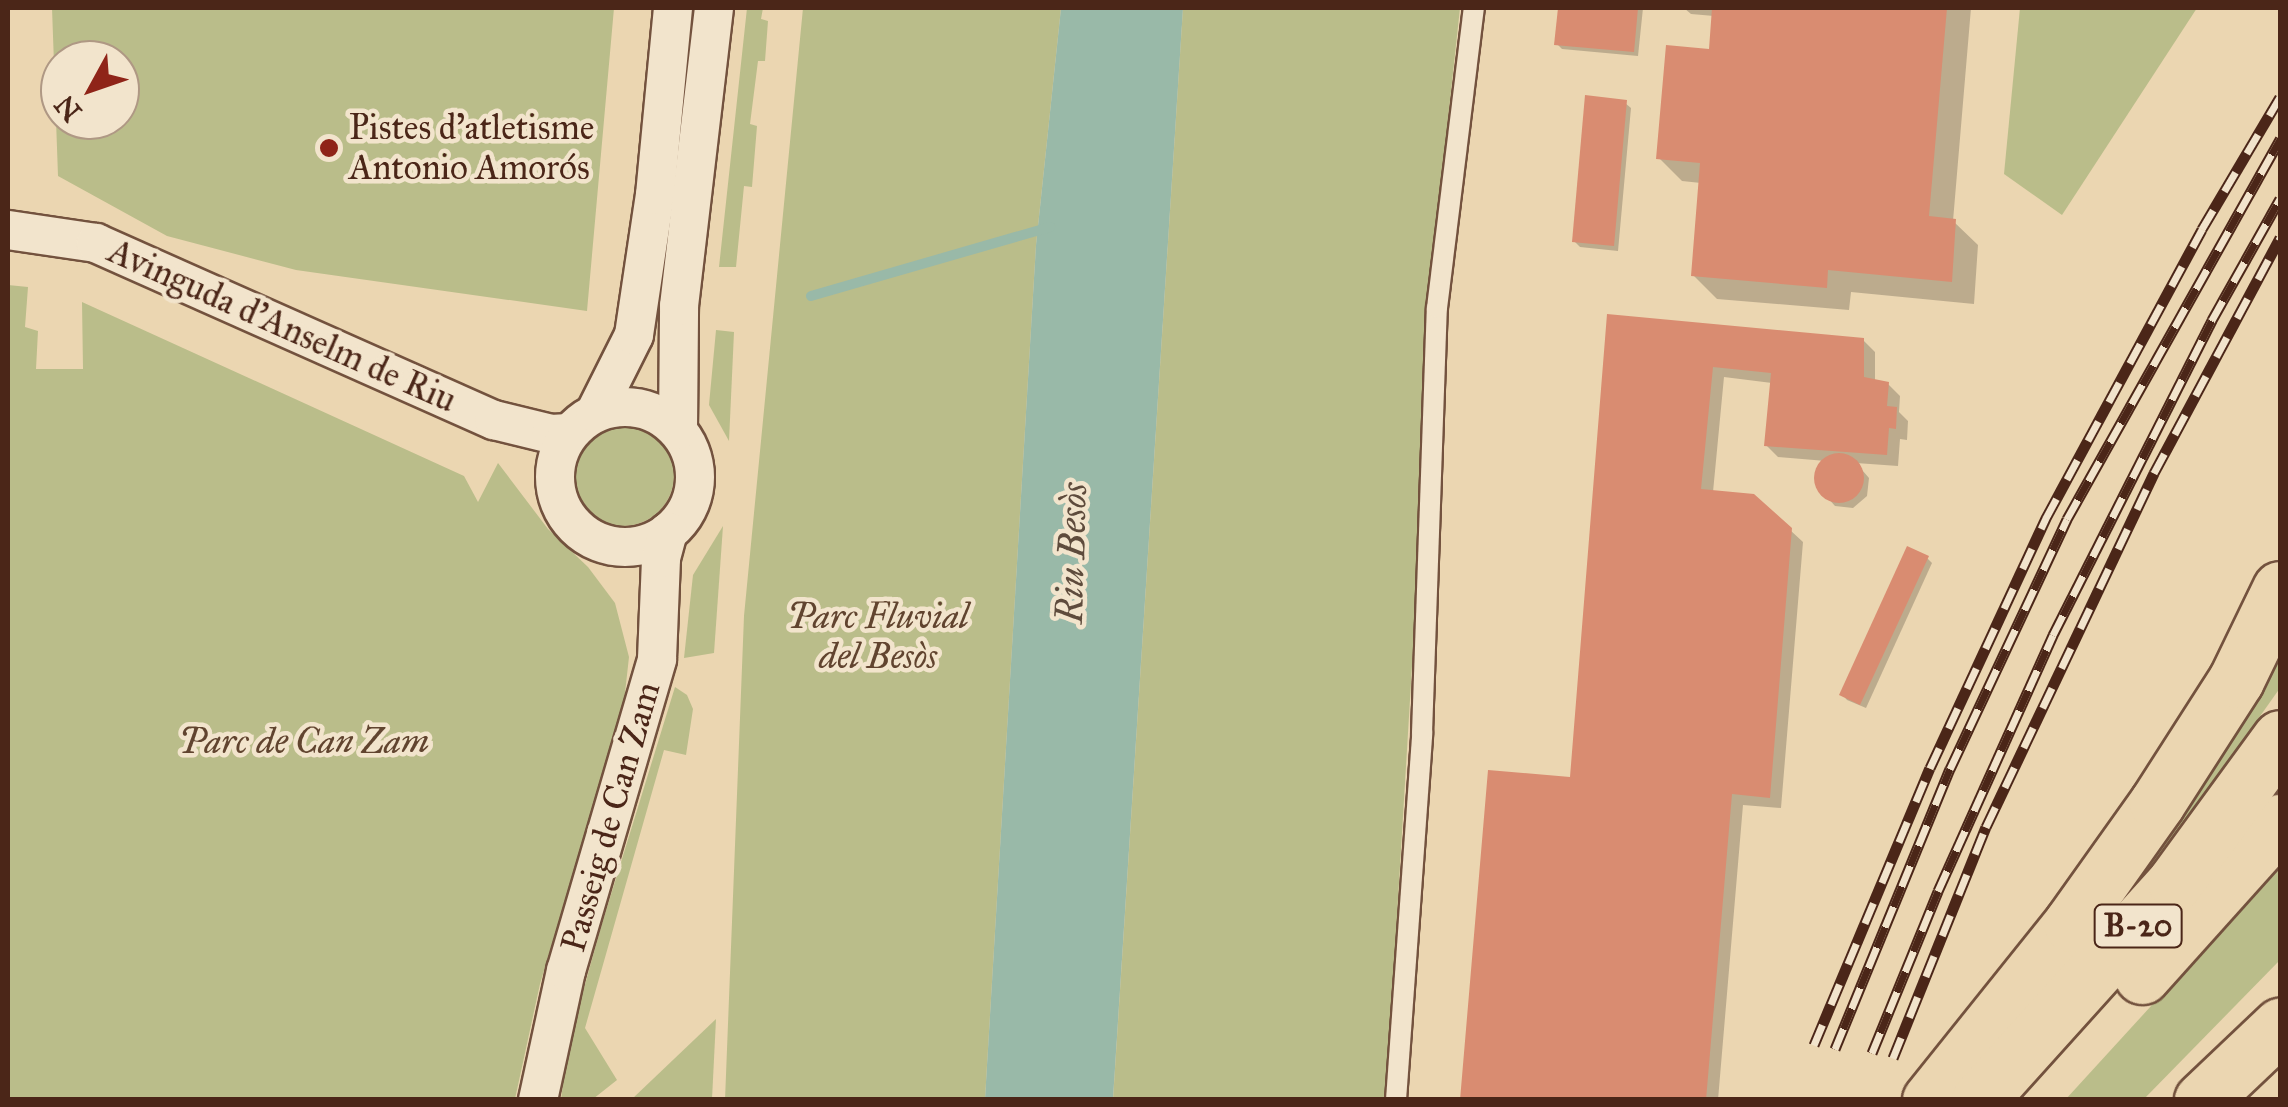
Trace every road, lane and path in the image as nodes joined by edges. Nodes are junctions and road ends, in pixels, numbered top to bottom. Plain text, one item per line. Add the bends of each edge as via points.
1 (673, 8) edge
2 (714, 8) edge
3 (1474, 8) edge
4 (8, 230) edge
5 (678, 430) junction
6 (573, 436) junction
7 (668, 532) junction
8 (2280, 589) edge
9 (2280, 738) edge
10 (2280, 822) edge
11 (2280, 1009) edge
12 (2264, 1040) edge
13 (538, 1100) edge
14 (1396, 1100) edge
15 (1930, 1100) edge
16 (1979, 1100) edge
17 (2030, 1100) edge
18 (2202, 1100) edge

1 - 6 street via 634,336
2 - 5 street via 679,306
3 - 14 lane via 1436,308 1422,733
4 - 6 street, Avinguda d'Anselm de Riu via 96,243 494,420
5 - 6 street via 635,407
5 - 7 street via 691,453 695,484 686,511
6 - 7 street via 561,508 587,536 623,548
7 - 13 street, Passeig de Can Zam via 657,659 566,970
8 - 15 highway via 2236,680 2158,803
9 - 16 highway, B-20 via 2175,882
10 - 17 highway
11 - 12 highway
12 - 18 highway

